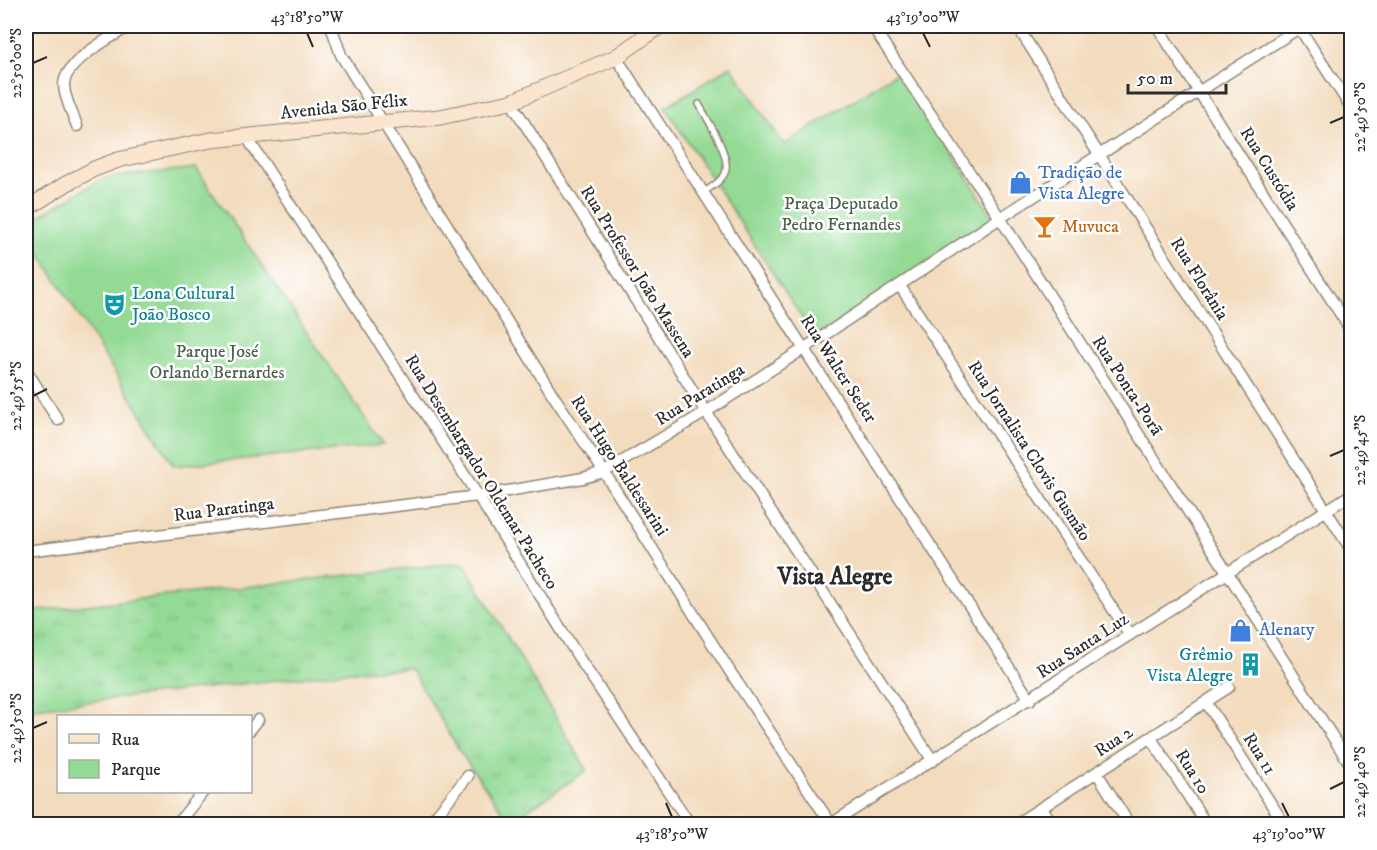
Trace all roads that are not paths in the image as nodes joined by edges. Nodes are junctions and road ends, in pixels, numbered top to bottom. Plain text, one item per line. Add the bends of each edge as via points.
1 (130, 26) edge
2 (331, 26) edge
3 (660, 26) edge
4 (872, 26) edge
5 (1017, 26) edge
6 (1157, 26) edge
7 (1300, 26) edge
8 (616, 57) junction
9 (1201, 92) junction
10 (511, 102) junction
11 (699, 104) dead end
12 (1352, 108) edge
13 (383, 123) junction
14 (77, 126) dead end
15 (246, 136) junction
16 (1101, 155) junction
17 (704, 192) junction
18 (26, 209) edge
19 (1000, 218) junction
20 (900, 286) junction
21 (1352, 332) edge
22 (805, 348) junction
23 (26, 370) edge
24 (706, 412) junction
25 (58, 420) dead end
26 (604, 472) junction
27 (1352, 494) edge
28 (478, 496) junction
29 (1325, 510) junction
30 (1352, 550) edge
31 (26, 551) edge
32 (1227, 573) junction
33 (1130, 635) junction
34 (1229, 687) dead end
35 (1030, 700) junction
36 (1206, 702) junction
37 (258, 720) dead end
38 (252, 728) edge
39 (1151, 738) junction
40 (933, 761) junction
41 (1352, 767) edge
42 (1096, 772) junction
43 (468, 776) dead end
44 (202, 793) edge
45 (1042, 808) junction
46 (177, 825) edge
47 (429, 825) edge
48 (690, 825) edge
49 (831, 825) edge
50 (1016, 825) edge
51 (1052, 825) edge
52 (1129, 825) edge
53 (1206, 825) edge
54 (1284, 825) edge

1 - 14 street via 102,42 68,72 64,84
2 - 13 street, Rua Hugo Baldessarini via 341,55
3 - 8 street, Avenida São Félix
4 - 19 street, Rua Ponta-Porã
5 - 16 street, Rua Florânia
6 - 9 street, Rua Custódia
7 - 9 street, Rua Paratinga
7 - 12 street
8 - 10 street, Avenida São Félix
8 - 17 street, Rua Walter Seder
9 - 16 street, Rua Paratinga
9 - 21 street, Rua Custódia
10 - 13 street, Avenida São Félix via 440,117
10 - 24 street, Rua Professor João Massena
11 - 17 lane via 727,163 725,174
13 - 15 street, Avenida São Félix
13 - 26 street, Rua Hugo Baldessarini
15 - 18 street, Avenida São Félix via 118,160 94,169
15 - 28 street, Rua Desembargador Oldemar Pacheco
16 - 19 street, Rua Paratinga
16 - 29 street, Rua Florânia
17 - 22 street, Rua Walter Seder
19 - 20 street, Rua Paratinga
19 - 32 street, Rua Ponta-Porã
20 - 22 street, Rua Paratinga
20 - 33 street, Rua Jornalista Clovis Gusmão
22 - 24 street, Rua Paratinga
22 - 35 street, Rua Walter Seder
23 - 25 street
24 - 26 street, Rua Paratinga
24 - 40 street, Rua Professor João Massena
26 - 28 street, Rua Paratinga
26 - 49 street, Rua Hugo Baldessarini
27 - 29 street, Rua Santa Luz
28 - 31 street, Rua Paratinga
28 - 48 street, Rua Desembargador Oldemar Pacheco
29 - 30 street, Rua Florânia
29 - 32 street, Rua Santa Luz
32 - 33 street, Rua Santa Luz
32 - 41 street, Rua Ponta-Porã
33 - 35 street, Rua Santa Luz
34 - 36 street, Rua 2
35 - 40 street, Rua Santa Luz
36 - 39 street, Rua 2
36 - 54 street, Rua 11
37 - 38 street
39 - 42 street, Rua 2
39 - 53 street, Rua 10
40 - 49 street, Rua Santa Luz
42 - 45 street, Rua 2
42 - 52 street
43 - 47 street
44 - 46 street
45 - 50 street, Rua 2
45 - 51 street

